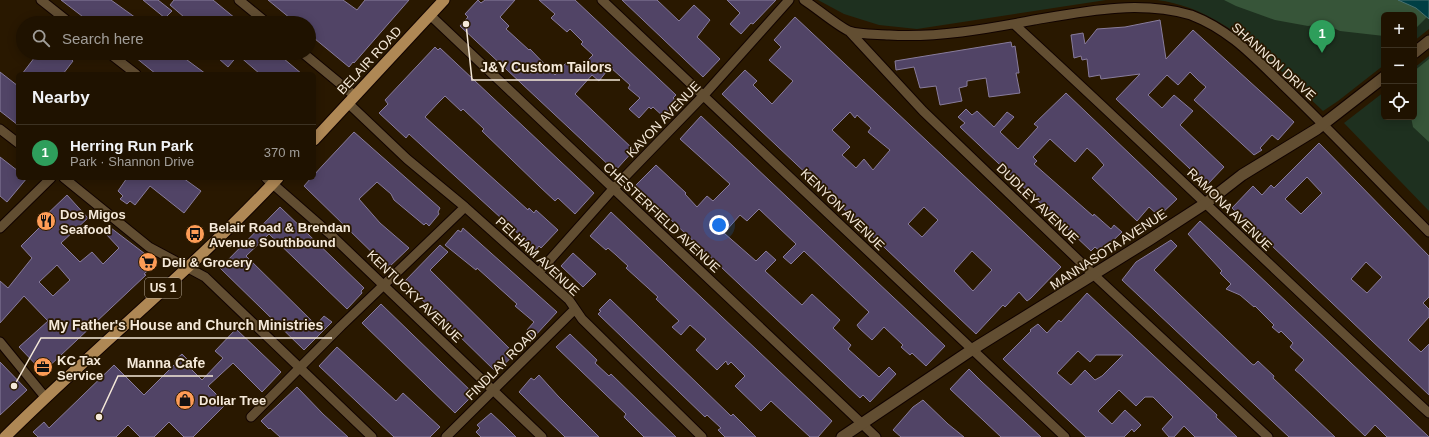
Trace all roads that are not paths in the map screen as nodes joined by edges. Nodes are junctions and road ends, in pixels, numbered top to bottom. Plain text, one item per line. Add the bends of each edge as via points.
1 (41, 0) edge
2 (239, 0) edge
3 (444, 0) edge
4 (602, 0) edge
5 (790, 0) edge
6 (804, 0) edge
7 (430, 15) junction
8 (61, 16) edge
9 (258, 16) edge
10 (1014, 24) junction
11 (849, 31) junction
12 (1429, 41) edge
13 (1417, 51) edge
14 (118, 60) edge
15 (310, 60) edge
16 (133, 72) edge
17 (1381, 79) edge
18 (704, 95) junction
19 (351, 100) junction
20 (1324, 124) junction
21 (0, 129) edge
22 (316, 138) edge
23 (16, 141) edge
24 (49, 180) edge
25 (66, 180) edge
26 (272, 180) edge
27 (613, 189) junction
28 (1206, 202) junction
29 (465, 207) junction
30 (0, 228) edge
31 (1429, 232) edge
32 (186, 267) junction
33 (539, 272) junction
34 (1094, 275) junction
35 (385, 286) junction
36 (575, 309) junction
37 (0, 342) edge
38 (972, 349) junction
39 (300, 368) junction
40 (494, 390) junction
41 (45, 396) junction
42 (1429, 413) edge
43 (251, 417) dead end
44 (862, 424) junction
45 (5, 437) edge
46 (372, 437) edge
47 (446, 437) edge
48 (542, 437) edge
49 (702, 437) edge
50 (842, 437) edge
51 (876, 437) edge
52 (1065, 437) edge
53 (1268, 437) edge

1 - 8 street
2 - 9 street
3 - 7 main road, BELAIR ROAD
4 - 18 street, KENYON AVENUE
5 - 18 street, KAVON AVENUE
6 - 11 street, SHANNON DRIVE
7 - 19 main road, BELAIR ROAD
7 - 27 street, CHESTERFIELD AVENUE
10 - 11 street, SHANNON DRIVE via 925,35 901,36
10 - 20 street, SHANNON DRIVE via 1135,4 1162,7 1190,15 1230,36
10 - 28 street, RAMONA AVENUE
11 - 34 street, DUDLEY AVENUE via 923,111
12 - 13 street
14 - 16 street
15 - 19 street, PELHAM AVENUE
17 - 20 street, MANNASOTA AVENUE
18 - 27 street, KAVON AVENUE
18 - 38 street, KENYON AVENUE
19 - 22 main road, BELAIR ROAD
19 - 29 street, PELHAM AVENUE via 407,159
20 - 28 street, MANNASOTA AVENUE
20 - 31 street, SHANNON DRIVE
21 - 23 street
24 - 30 street
25 - 32 street via 149,247
26 - 32 main road, US 1 via 235,222
26 - 35 street, KENTUCKY AVENUE
27 - 33 street, KAVON AVENUE
27 - 44 street, CHESTERFIELD AVENUE
28 - 34 street, MANNASOTA AVENUE
28 - 42 street, RAMONA AVENUE via 1332,324
29 - 33 street, PELHAM AVENUE
29 - 35 street
32 - 39 street via 197,271 214,284
32 - 41 main road, US 1
33 - 36 street, PELHAM AVENUE
34 - 38 street, MANNASOTA AVENUE
34 - 53 street, DUDLEY AVENUE
35 - 39 street
35 - 40 street, KENTUCKY AVENUE
36 - 40 street, FINDLAY ROAD
36 - 49 street, PELHAM AVENUE via 582,319
37 - 41 street
38 - 44 street, MANNASOTA AVENUE
38 - 52 street, KENYON AVENUE
39 - 43 street
39 - 46 street
40 - 47 street, FINDLAY ROAD
40 - 48 street, KENTUCKY AVENUE
41 - 45 main road, US 1
44 - 50 street, MANNASOTA AVENUE
44 - 51 street, CHESTERFIELD AVENUE

